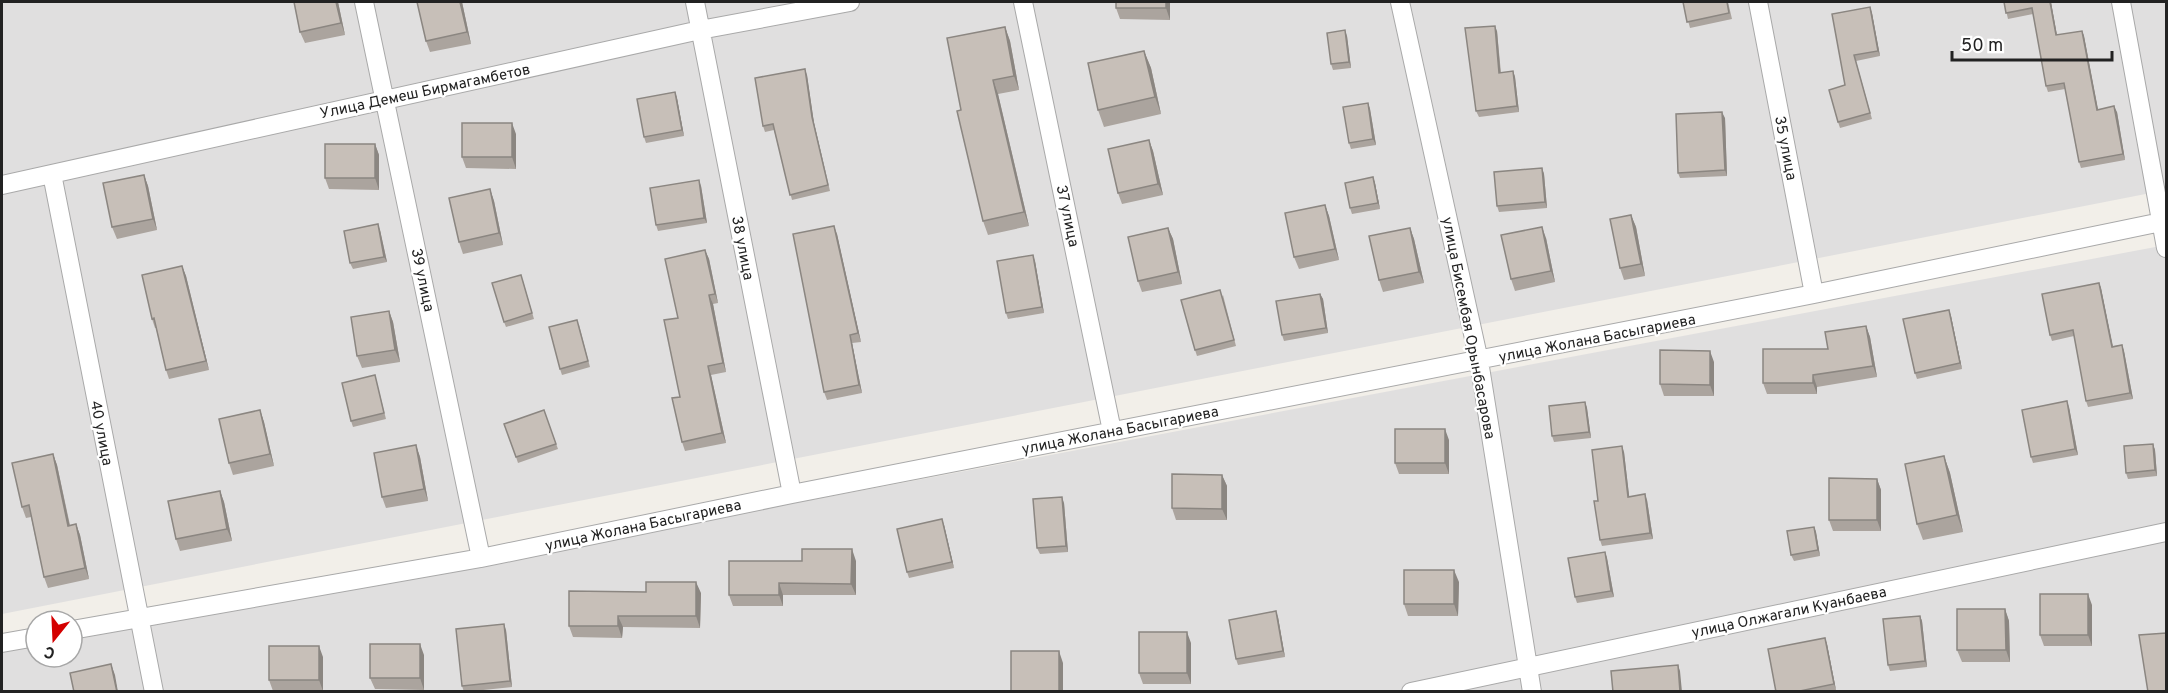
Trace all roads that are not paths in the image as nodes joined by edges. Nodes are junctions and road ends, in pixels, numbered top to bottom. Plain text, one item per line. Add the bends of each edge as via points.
1 (364, 2) edge
2 (695, 2) edge
3 (850, 2) edge
4 (1023, 2) edge
5 (1400, 2) edge
6 (1758, 2) edge
7 (2121, 2) edge
8 (700, 30) junction
9 (385, 100) junction
10 (52, 174) junction
11 (2, 185) edge
12 (2164, 222) edge
13 (2166, 248) edge
14 (1814, 294) junction
15 (1479, 361) junction
16 (1112, 431) junction
17 (792, 494) junction
18 (2166, 532) edge
19 (481, 558) junction
20 (138, 617) junction
21 (84, 628) edge
22 (24, 639) edge
23 (2, 643) edge
24 (1529, 668) junction
25 (154, 692) edge
26 (1411, 692) edge
27 (1533, 692) edge

1 - 9 street, 39 улица
2 - 8 street, 38 улица
3 - 8 street, Улица Демеш Бирмагамбетов
4 - 16 street, 37 улица
5 - 15 street, улица Бисембая Орынбасарова
6 - 14 street, 35 улица
7 - 12 street
8 - 9 street, Улица Демеш Бирмагамбетов
8 - 17 street, 38 улица
9 - 10 street, Улица Демеш Бирмагамбетов
9 - 19 street, 39 улица
10 - 11 street, Улица Демеш Бирмагамбетов
10 - 20 street, 40 улица
12 - 13 street
12 - 14 street, улица Жолана Басыгариева
14 - 15 street, улица Жолана Басыгариева
15 - 16 street, улица Жолана Басыгариева
15 - 24 street, улица Бисембая Орынбасарова
16 - 17 street, улица Жолана Басыгариева
17 - 19 street, улица Жолана Басыгариева
18 - 24 street, улица Олжагали Куанбаева
19 - 20 street, улица Жолана Басыгариева
20 - 21 street, улица Жолана Басыгариева
20 - 25 street, 40 улица
22 - 23 street
24 - 26 street, улица Олжагали Куанбаева
24 - 27 street, улица Бисембая Орынбасарова

